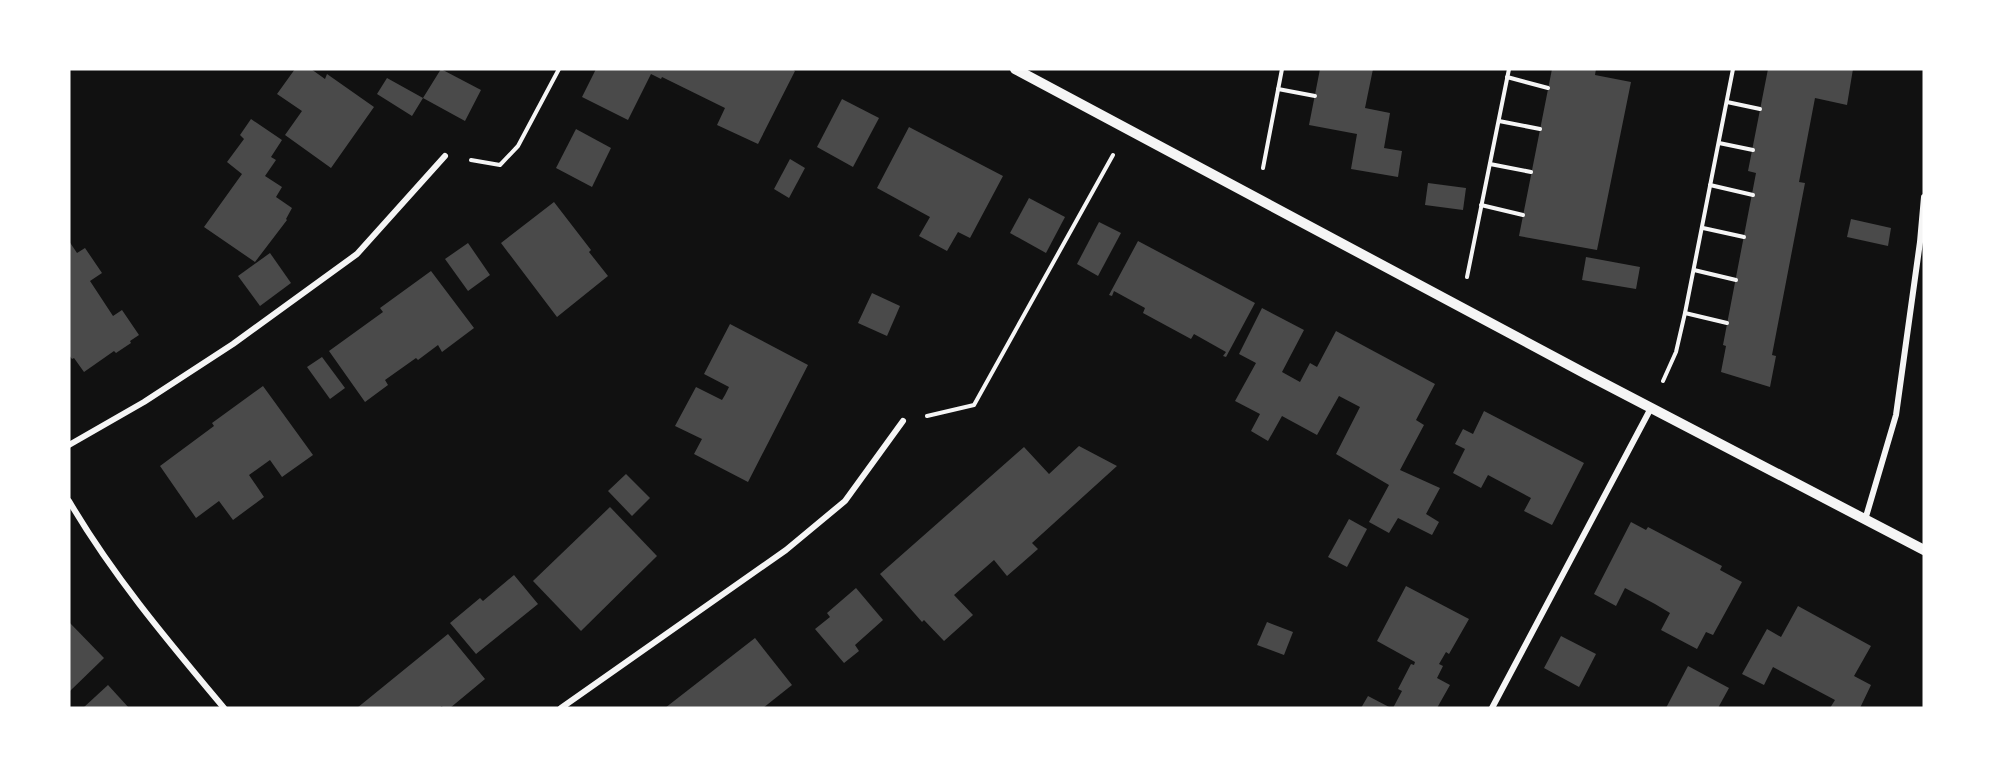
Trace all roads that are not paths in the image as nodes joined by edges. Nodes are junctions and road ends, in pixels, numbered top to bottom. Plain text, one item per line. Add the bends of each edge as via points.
1 (1015, 69) edge
2 (445, 156) road end
3 (1924, 197) edge
4 (1651, 407) junction
5 (903, 421) road end
6 (69, 445) edge
7 (69, 501) edge
8 (1864, 520) junction
9 (1924, 550) edge
10 (224, 708) edge
11 (561, 708) edge
12 (1492, 708) edge

1 - 4 street
2 - 6 street via 357,254 193,370
3 - 8 street via 1896,415
4 - 8 street
4 - 12 street
5 - 11 street via 845,501 786,550
7 - 10 street via 111,568
8 - 9 street

